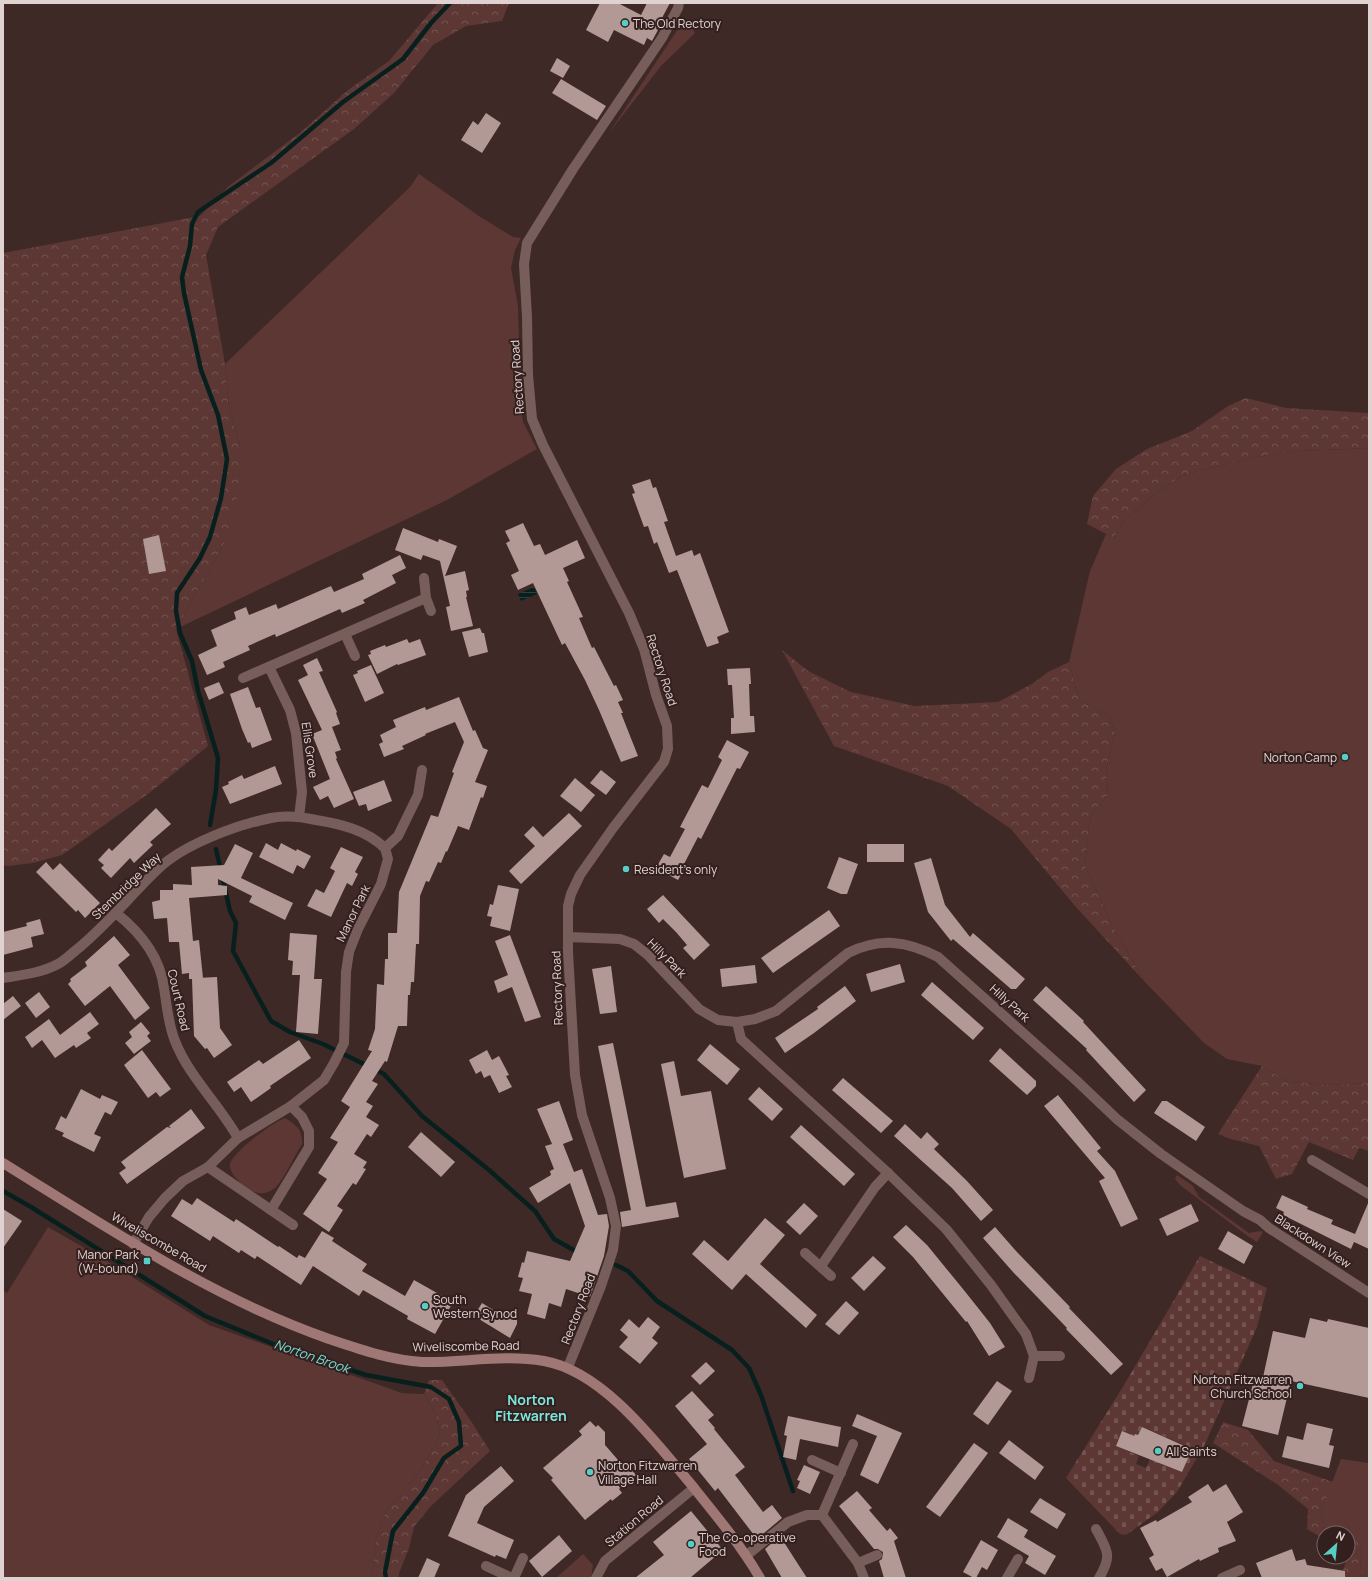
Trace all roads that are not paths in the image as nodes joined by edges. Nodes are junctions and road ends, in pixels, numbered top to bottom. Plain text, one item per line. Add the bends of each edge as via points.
1 (678, 3) edge
2 (424, 578) dead end
3 (426, 598) junction
4 (431, 612) dead end
5 (345, 634) junction
6 (354, 656) dead end
7 (269, 667) junction
8 (244, 678) dead end
9 (422, 770) dead end
10 (299, 817) junction
11 (385, 848) junction
12 (116, 913) junction
13 (568, 937) junction
14 (3, 978) edge
15 (736, 1022) junction
16 (291, 1106) junction
17 (238, 1138) junction
18 (1312, 1160) dead end
19 (3, 1163) edge
20 (208, 1166) junction
21 (888, 1174) junction
22 (1369, 1194) edge
23 (271, 1210) junction
24 (1242, 1211) joint
25 (293, 1225) dead end
26 (133, 1244) junction
27 (805, 1253) dead end
28 (821, 1266) junction
29 (831, 1276) dead end
30 (1368, 1291) edge
31 (1034, 1356) junction
32 (1060, 1356) dead end
33 (568, 1367) junction
34 (1029, 1378) dead end
35 (853, 1444) dead end
36 (812, 1460) dead end
37 (841, 1473) junction
38 (694, 1488) junction
39 (822, 1516) junction
40 (1096, 1529) dead end
41 (747, 1555) junction
42 (877, 1555) dead end
43 (523, 1558) dead end
44 (1018, 1559) dead end
45 (858, 1563) junction
46 (486, 1566) dead end
47 (1240, 1570) dead end
48 (513, 1578) edge
49 (596, 1578) edge
50 (760, 1578) edge
51 (864, 1578) edge
52 (1007, 1578) edge
53 (1099, 1578) edge
54 (1222, 1578) edge

1 - 13 street, Rectory Road via 678,8 662,38 573,169 527,243 524,264 532,419 629,613 644,649 667,726 668,749 664,762 613,828 580,875 571,894 568,906
2 - 3 street
3 - 4 street
3 - 5 street
5 - 6 street
5 - 7 street
7 - 8 street
7 - 10 street, Ellis Grove via 290,710 296,733 302,792
9 - 11 street via 418,795 398,836
10 - 11 street, Stembridge Way via 331,822 357,830 374,838
10 - 12 street, Stembridge Way via 272,818 230,830 184,850 158,869
11 - 16 street, Manor Park via 388,859 381,884 349,952 344,1043 324,1080
12 - 14 street, Stembridge Way via 89,940 58,964 29,974
12 - 17 street, Court Road via 143,939 151,951 164,986 168,1022 175,1042 186,1063 220,1108
13 - 15 street, Hilly Park via 620,939 634,944 648,955 698,1009 718,1020
13 - 33 street, Rectory Road via 575,1075 582,1115 610,1198 616,1226 608,1267
15 - 21 street via 741,1039
15 - 24 street, Hilly Park via 756,1019 776,1011 848,953 859,948 871,944 898,943 925,950 938,957 1118,1120
16 - 17 street, Manor Park
16 - 23 street via 302,1116 309,1131 309,1147
17 - 20 street, Manor Park
18 - 22 street
19 - 26 main road, Wiveliscombe Road
20 - 23 street
20 - 26 street, Manor Park via 184,1181 165,1198 149,1217
21 - 28 street via 875,1187
21 - 31 street via 946,1229 991,1285 1026,1334
23 - 25 street
24 - 30 street, Blackdown View via 1260,1220
26 - 33 main road, Wiveliscombe Road via 246,1305 295,1326 363,1350 421,1362 522,1358
27 - 28 street
28 - 29 street
31 - 32 street
31 - 34 street
33 - 38 main road, Wiveliscombe Road via 592,1381 616,1401 658,1444
35 - 37 street
36 - 37 street
37 - 39 street
38 - 41 main road, Wiveliscombe Road
38 - 49 street, Station Road via 605,1562
39 - 41 street via 807,1515 788,1522
39 - 45 street
40 - 53 street via 1108,1552 1106,1567
41 - 50 main road, Wiveliscombe Road
42 - 45 street
43 - 48 street
44 - 52 street
45 - 51 street
46 - 48 street
47 - 54 street

